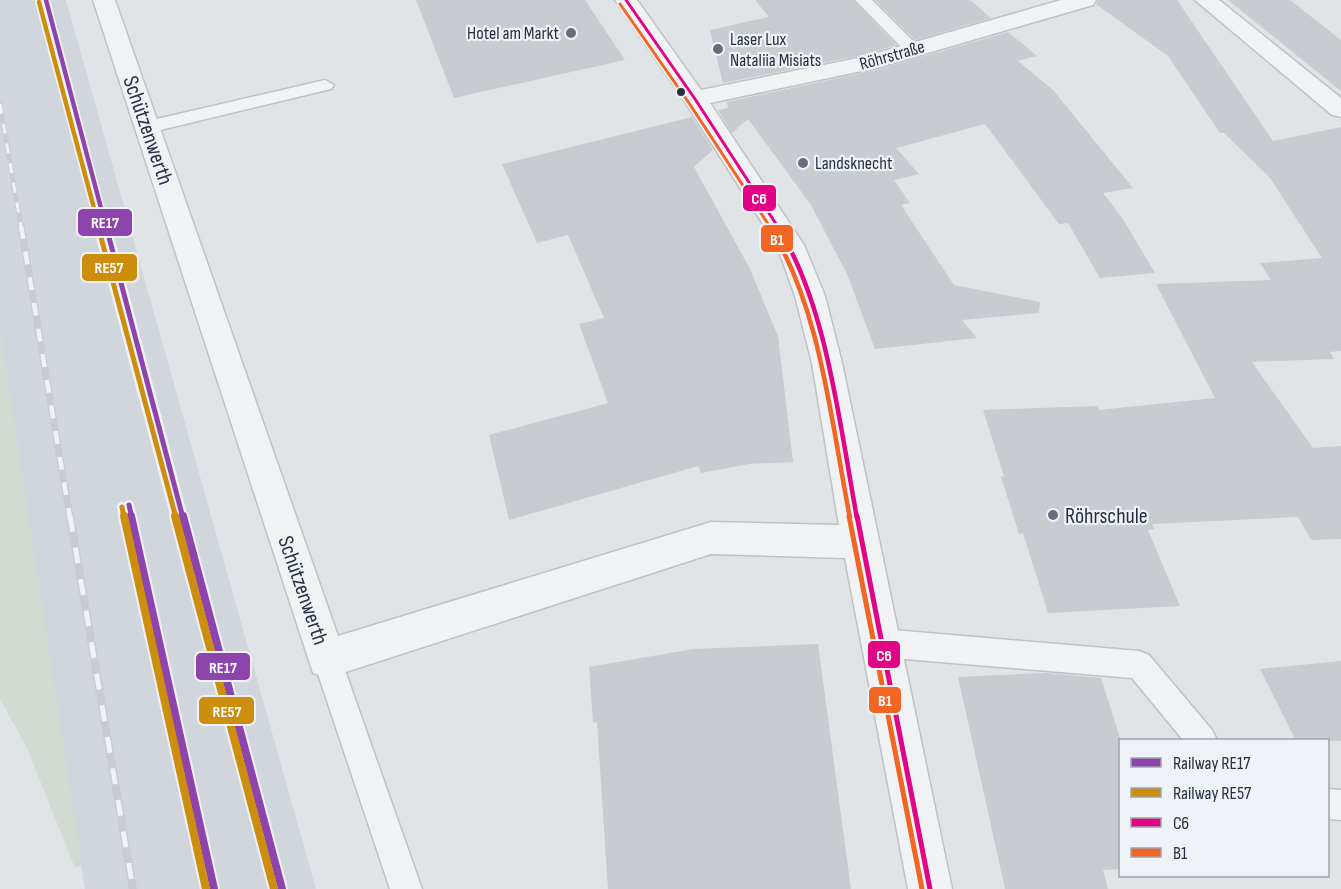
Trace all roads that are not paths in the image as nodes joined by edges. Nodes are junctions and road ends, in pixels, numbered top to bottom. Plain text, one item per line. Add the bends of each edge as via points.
1 (104, 0) edge
2 (626, 0) edge
3 (863, 0) edge
4 (1085, 0) edge
5 (1206, 0) edge
6 (912, 49) junction
7 (325, 85) dead end
8 (695, 99) junction
9 (1341, 110) edge
10 (148, 127) junction
11 (860, 542) junction
12 (881, 643) junction
13 (327, 659) junction
14 (1201, 739) edge
15 (406, 889) edge
16 (930, 889) edge

1 - 10 street, Schützenwerth
2 - 8 street
3 - 6 lane
4 - 6 street, Röhrstraße
5 - 9 street
6 - 8 street, Röhrstraße via 868,63
7 - 10 lane
8 - 11 street via 790,245 810,296 827,363
10 - 13 street, Schützenwerth
11 - 12 street
11 - 13 street, Schützenwerth via 711,538
12 - 14 lane via 1139,665
12 - 16 street
13 - 15 lane

